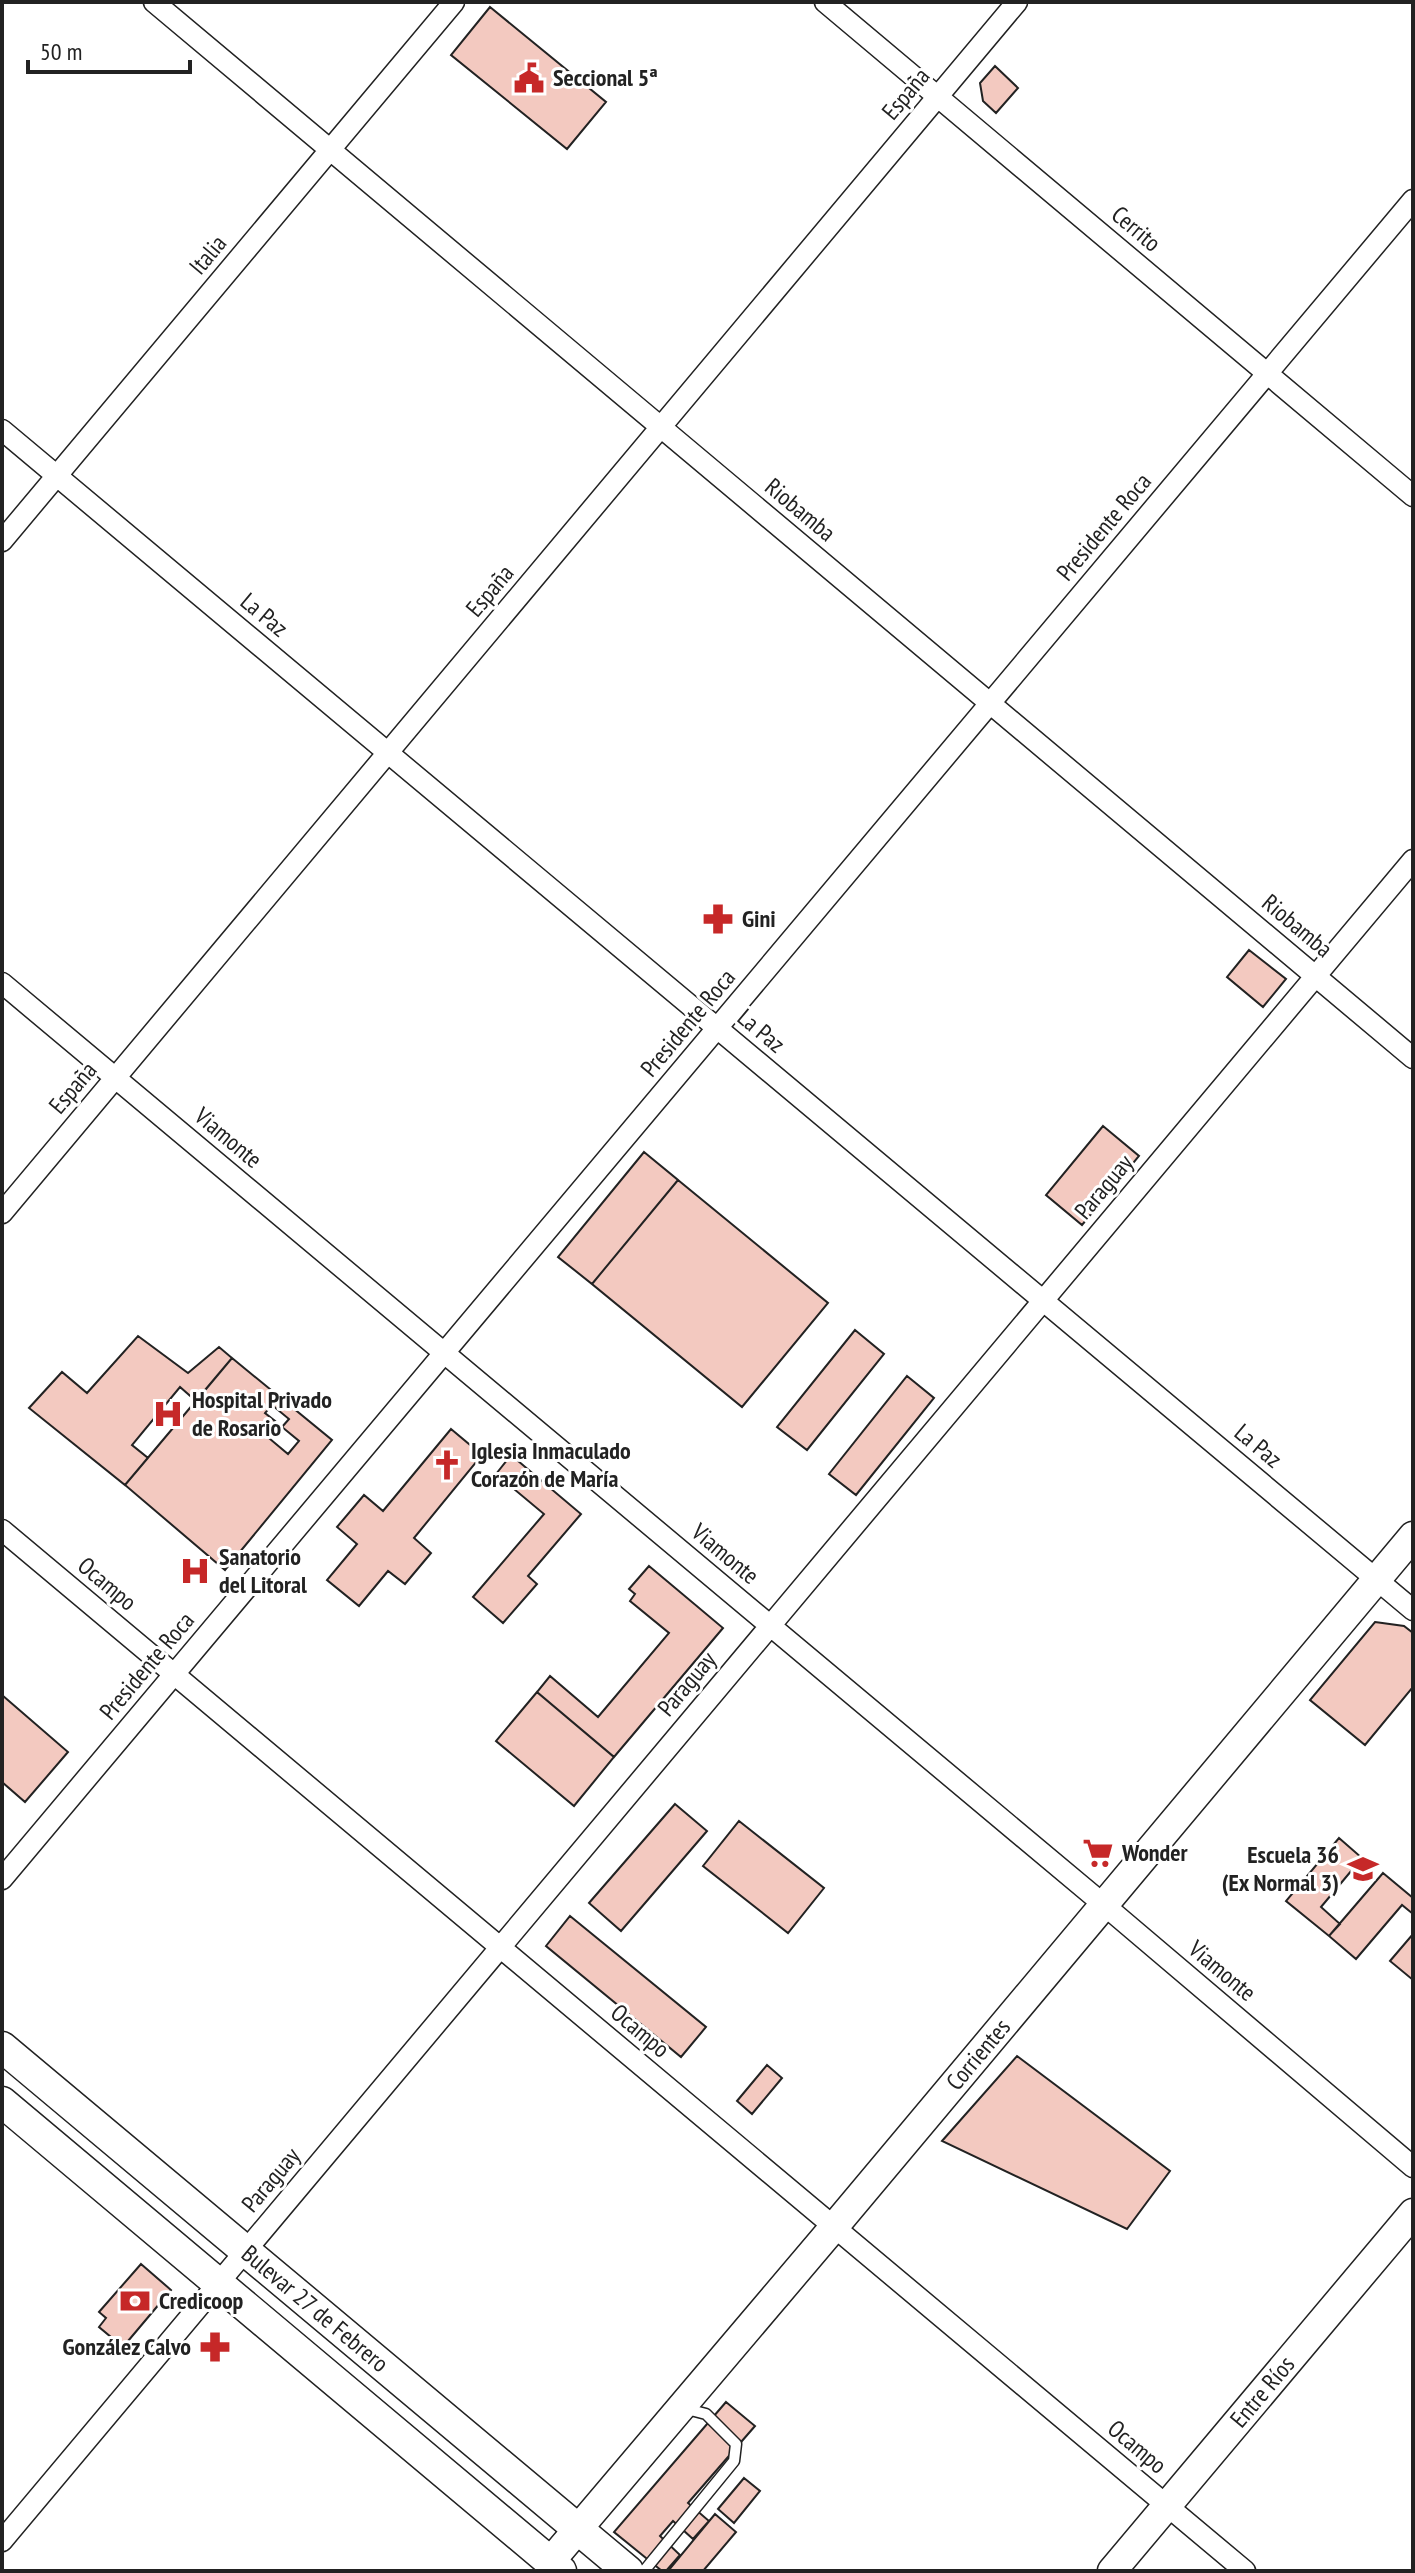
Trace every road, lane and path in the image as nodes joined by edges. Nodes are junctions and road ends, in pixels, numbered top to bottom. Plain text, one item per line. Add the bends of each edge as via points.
1 (154, 2) edge
2 (454, 2) edge
3 (825, 2) edge
4 (1017, 2) edge
5 (938, 97) junction
6 (330, 150) junction
7 (1413, 200) edge
8 (1267, 373) junction
9 (661, 427) junction
10 (2, 430) edge
11 (57, 476) junction
12 (1413, 496) edge
13 (2, 541) edge
14 (990, 703) junction
15 (388, 753) junction
16 (1413, 860) edge
17 (1316, 976) junction
18 (2, 983) edge
19 (717, 1028) junction
20 (1413, 1058) edge
21 (116, 1078) junction
22 (2, 1213) edge
23 (1043, 1301) junction
24 (444, 1353) junction
25 (2, 1530) edge
26 (1413, 1536) edge
27 (1376, 1579) junction
28 (1413, 1610) edge
29 (770, 1625) junction
30 (174, 1674) junction
31 (2, 1879) edge
32 (1103, 1904) junction
33 (500, 1947) junction
34 (2, 2047) edge
35 (2, 2102) edge
36 (1413, 2167) edge
37 (1413, 2213) edge
38 (834, 2227) junction
39 (245, 2251) junction
40 (219, 2284) junction
41 (680, 2407) junction
42 (1167, 2506) junction
43 (577, 2528) junction
44 (2, 2541) edge
45 (551, 2568) edge
46 (628, 2571) edge
47 (644, 2571) edge
48 (1112, 2571) edge
49 (1245, 2571) edge

1 - 6 street, Riobamba
2 - 6 street, Italia
3 - 5 street, Cerrito
4 - 5 street, España
5 - 8 street, Cerrito
5 - 9 street, España
6 - 9 street, Riobamba
6 - 11 street, Italia
7 - 8 street, Presidente Roca
8 - 12 street, Cerrito
8 - 14 street, Presidente Roca
9 - 14 street, Riobamba
9 - 15 street, España
10 - 11 street, La Paz
11 - 13 street, Italia
11 - 15 street, La Paz
14 - 17 street, Riobamba
14 - 19 street, Presidente Roca
15 - 19 street, La Paz
15 - 21 street, España
16 - 17 street, Paraguay
17 - 20 street, Riobamba
17 - 23 street, Paraguay
18 - 21 street, Viamonte
19 - 23 street, La Paz
19 - 24 street, Presidente Roca
21 - 22 street, España
21 - 24 street, Viamonte
23 - 27 street, La Paz
23 - 29 street, Paraguay
24 - 29 street, Viamonte
24 - 30 street, Presidente Roca
25 - 30 street, Ocampo
26 - 27 main road, Corrientes
27 - 28 street, La Paz
27 - 32 main road, Corrientes
29 - 32 street, Viamonte
29 - 33 street, Paraguay
30 - 31 street, Presidente Roca
30 - 33 street, Ocampo
32 - 36 street, Viamonte
32 - 38 main road, Corrientes
33 - 38 street, Ocampo
33 - 39 street, Paraguay
34 - 39 main road, Bulevar 27 de Febrero
35 - 40 main road, Bulevar 27 de Febrero
37 - 42 main road, Entre Ríos
38 - 41 main road, Corrientes
38 - 42 street, Ocampo
39 - 40 street, Paraguay
39 - 43 main road, Bulevar 27 de Febrero
40 - 44 street, Paraguay
40 - 45 main road, Bulevar 27 de Febrero
41 - 43 main road, Corrientes
41 - 47 lane via 706,2414 736,2444 734,2461
42 - 48 main road, Entre Ríos
42 - 49 street, Ocampo
43 - 45 main road, Corrientes
43 - 46 main road, Bulevar 27 de Febrero

